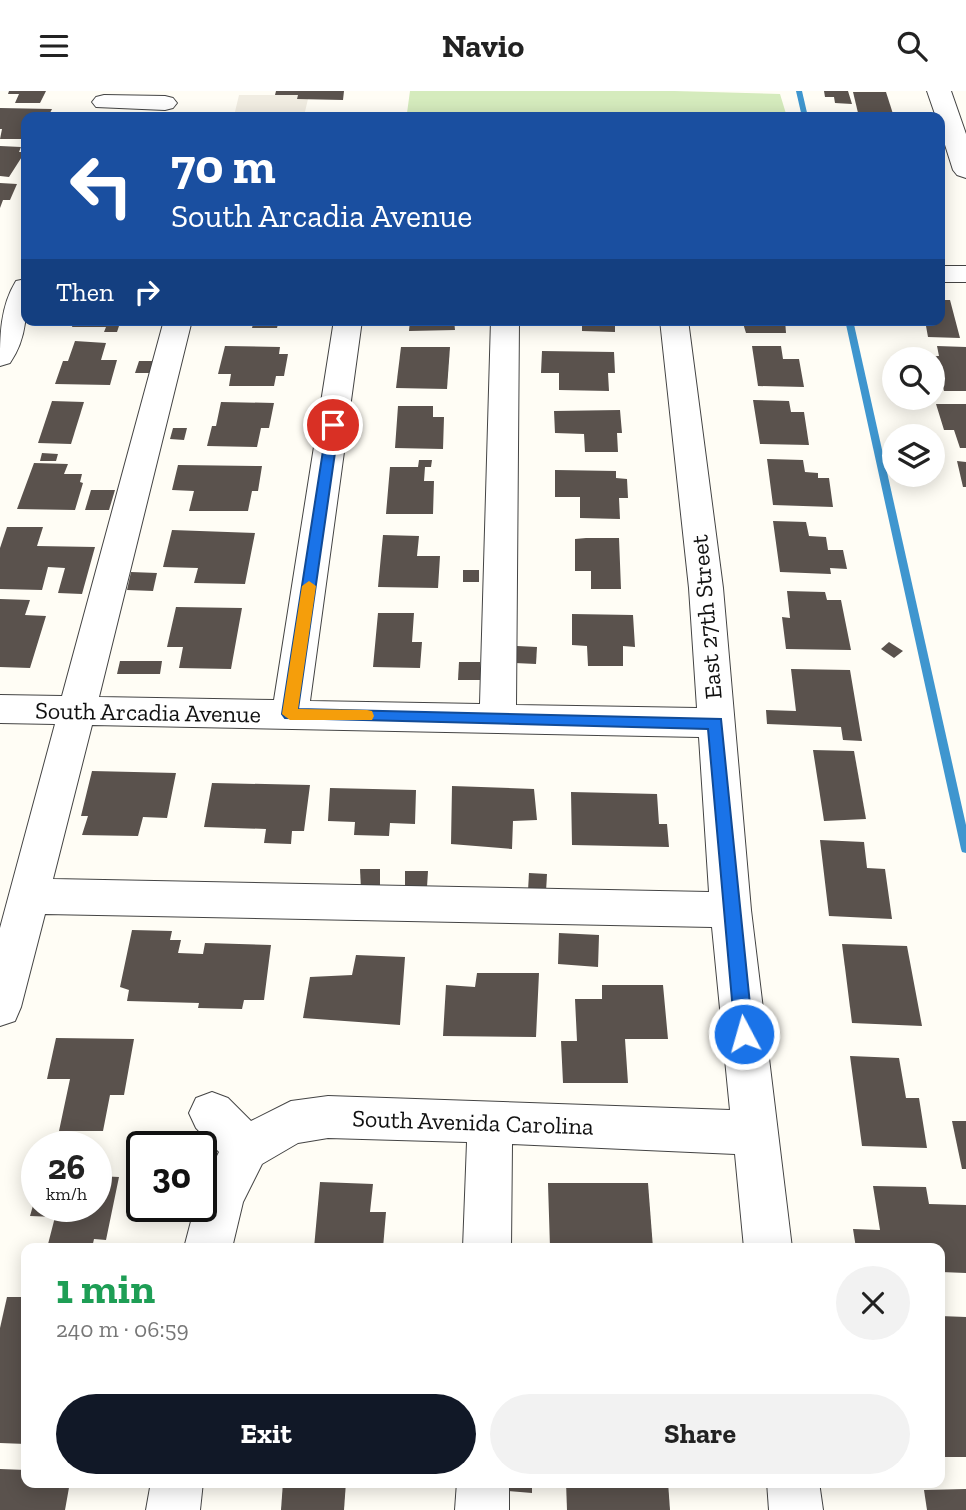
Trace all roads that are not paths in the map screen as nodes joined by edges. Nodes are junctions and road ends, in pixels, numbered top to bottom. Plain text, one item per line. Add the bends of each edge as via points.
1 (939, 91) edge
2 (103, 103) edge
3 (165, 103) dead end
4 (966, 170) edge
5 (945, 274) edge
6 (966, 274) edge
7 (21, 300) edge
8 (176, 326) edge
9 (347, 326) edge
10 (505, 326) edge
11 (675, 326) edge
12 (0, 358) edge
13 (0, 709) edge
14 (77, 711) junction
15 (290, 714) junction
16 (498, 718) junction
17 (715, 723) junction
18 (29, 896) junction
19 (731, 910) junction
20 (0, 1007) edge
21 (212, 1113) dead end
22 (490, 1121) junction
23 (755, 1133) junction
24 (246, 1147) junction
25 (209, 1243) edge
26 (487, 1243) edge
27 (767, 1243) edge
28 (176, 1488) edge
29 (482, 1488) edge
30 (794, 1488) edge
31 (173, 1510) edge
32 (482, 1510) edge
33 (796, 1510) edge

1 - 4 street
2 - 3 street
5 - 6 street
7 - 12 street
8 - 14 street
9 - 15 street
10 - 16 street
11 - 17 street, East 27th Street via 706,588
13 - 14 street, South Arcadia Avenue
14 - 15 street, South Arcadia Avenue
14 - 18 street
15 - 16 street, South Arcadia Avenue
16 - 17 street, South Arcadia Avenue
17 - 19 street, East 27th Street
18 - 19 street
18 - 20 street
19 - 23 street, East 27th Street
21 - 24 street
22 - 23 street, South Avenida Carolina
22 - 24 street, South Avenida Carolina via 328,1117 292,1122
22 - 26 street
23 - 27 street, East 27th Street
24 - 25 street via 221,1197
28 - 31 street
29 - 32 street
30 - 33 street

